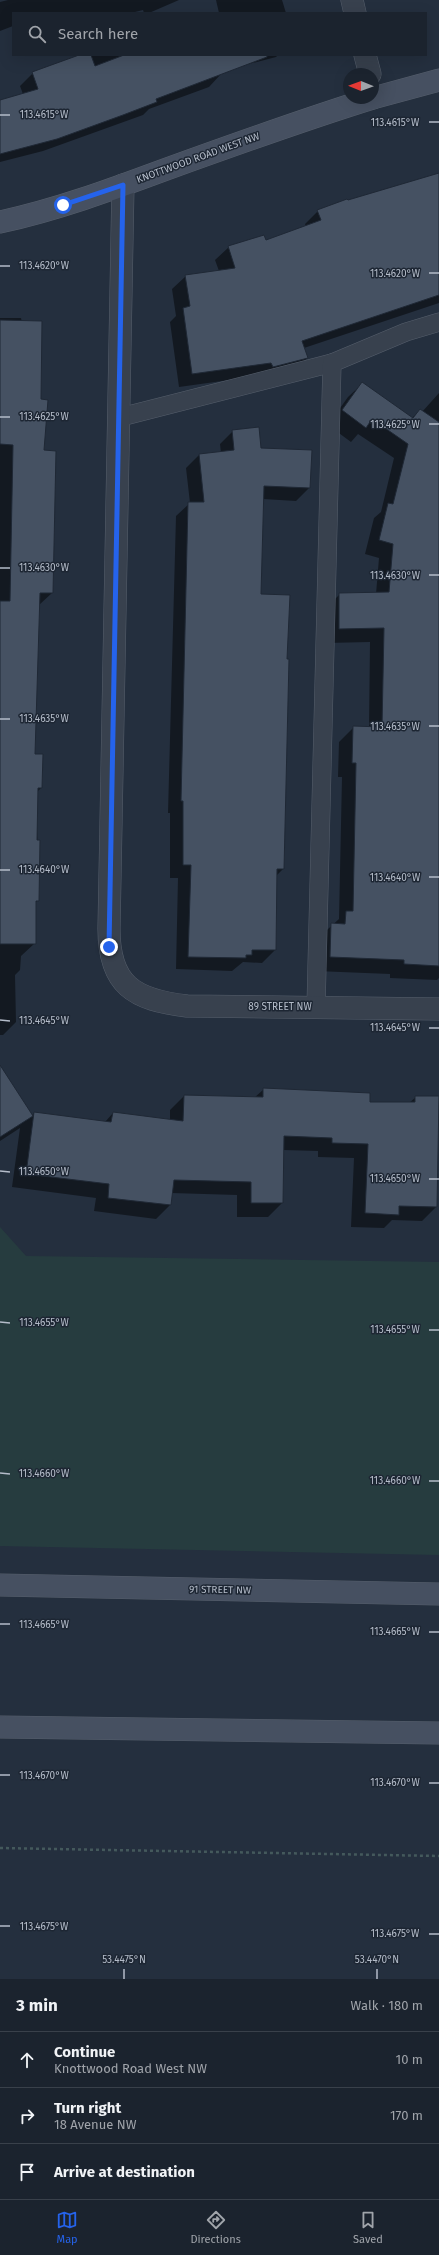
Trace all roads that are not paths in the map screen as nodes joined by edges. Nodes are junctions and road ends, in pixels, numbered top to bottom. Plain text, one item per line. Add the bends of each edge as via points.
1 (352, 0) edge
2 (355, 12) edge
3 (365, 56) edge
4 (368, 68) edge
5 (439, 80) edge
6 (379, 94) edge
7 (348, 104) edge
8 (123, 185) junction
9 (0, 222) edge
10 (439, 322) edge
11 (332, 363) junction
12 (117, 418) junction
13 (316, 1007) junction
14 (439, 1009) edge
15 (0, 1585) edge
16 (439, 1594) edge
17 (0, 1727) edge
18 (439, 1733) edge

1 - 2 street
3 - 4 street
5 - 6 main road, KNOTTWOOD ROAD WEST NW
7 - 8 main road, KNOTTWOOD ROAD WEST NW
8 - 9 main road, KNOTTWOOD ROAD WEST NW
8 - 12 street
10 - 11 lane via 406,332
11 - 12 lane
11 - 13 lane
12 - 13 street, 89 STREET NW via 109,935 113,964 125,986 147,999 172,1005
13 - 14 street, 89 STREET NW
15 - 16 main road, 91 STREET NW
17 - 18 main road

